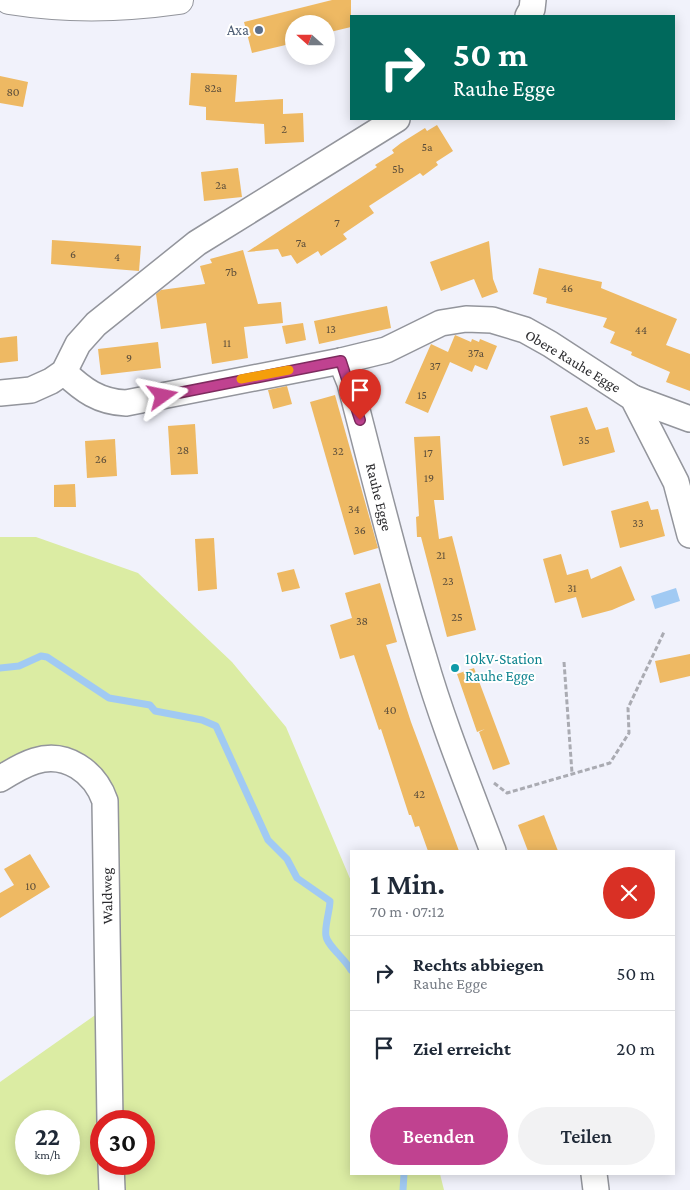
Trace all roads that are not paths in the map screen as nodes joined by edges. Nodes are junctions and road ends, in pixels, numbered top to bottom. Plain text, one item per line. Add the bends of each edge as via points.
1 (9, 0) edge
2 (179, 0) edge
3 (532, 0) edge
4 (529, 15) edge
5 (395, 120) edge
6 (341, 361) junction
7 (64, 372) junction
8 (0, 393) edge
9 (633, 398) junction
10 (690, 419) edge
11 (690, 535) edge
12 (0, 779) edge
13 (493, 850) edge
14 (110, 1110) edge
15 (111, 1175) edge
16 (594, 1175) edge
17 (112, 1190) edge
18 (596, 1190) edge

1 - 2 main road via 42,5 138,6
3 - 4 street
5 - 7 street via 197,243 172,262 96,324 78,344
6 - 7 street via 126,403 108,402 90,395
6 - 9 street, Obere Rauhe Egge via 386,350 441,323 466,319 492,320 525,330
6 - 13 street, Rauhe Egge via 350,383 424,659
7 - 8 street via 31,390
9 - 10 street, Obere Rauhe Egge
9 - 11 street, Obere Rauhe Egge via 676,482
12 - 14 street, Waldweg via 36,760 53,758 82,767 100,786 105,801
15 - 17 street
16 - 18 street

